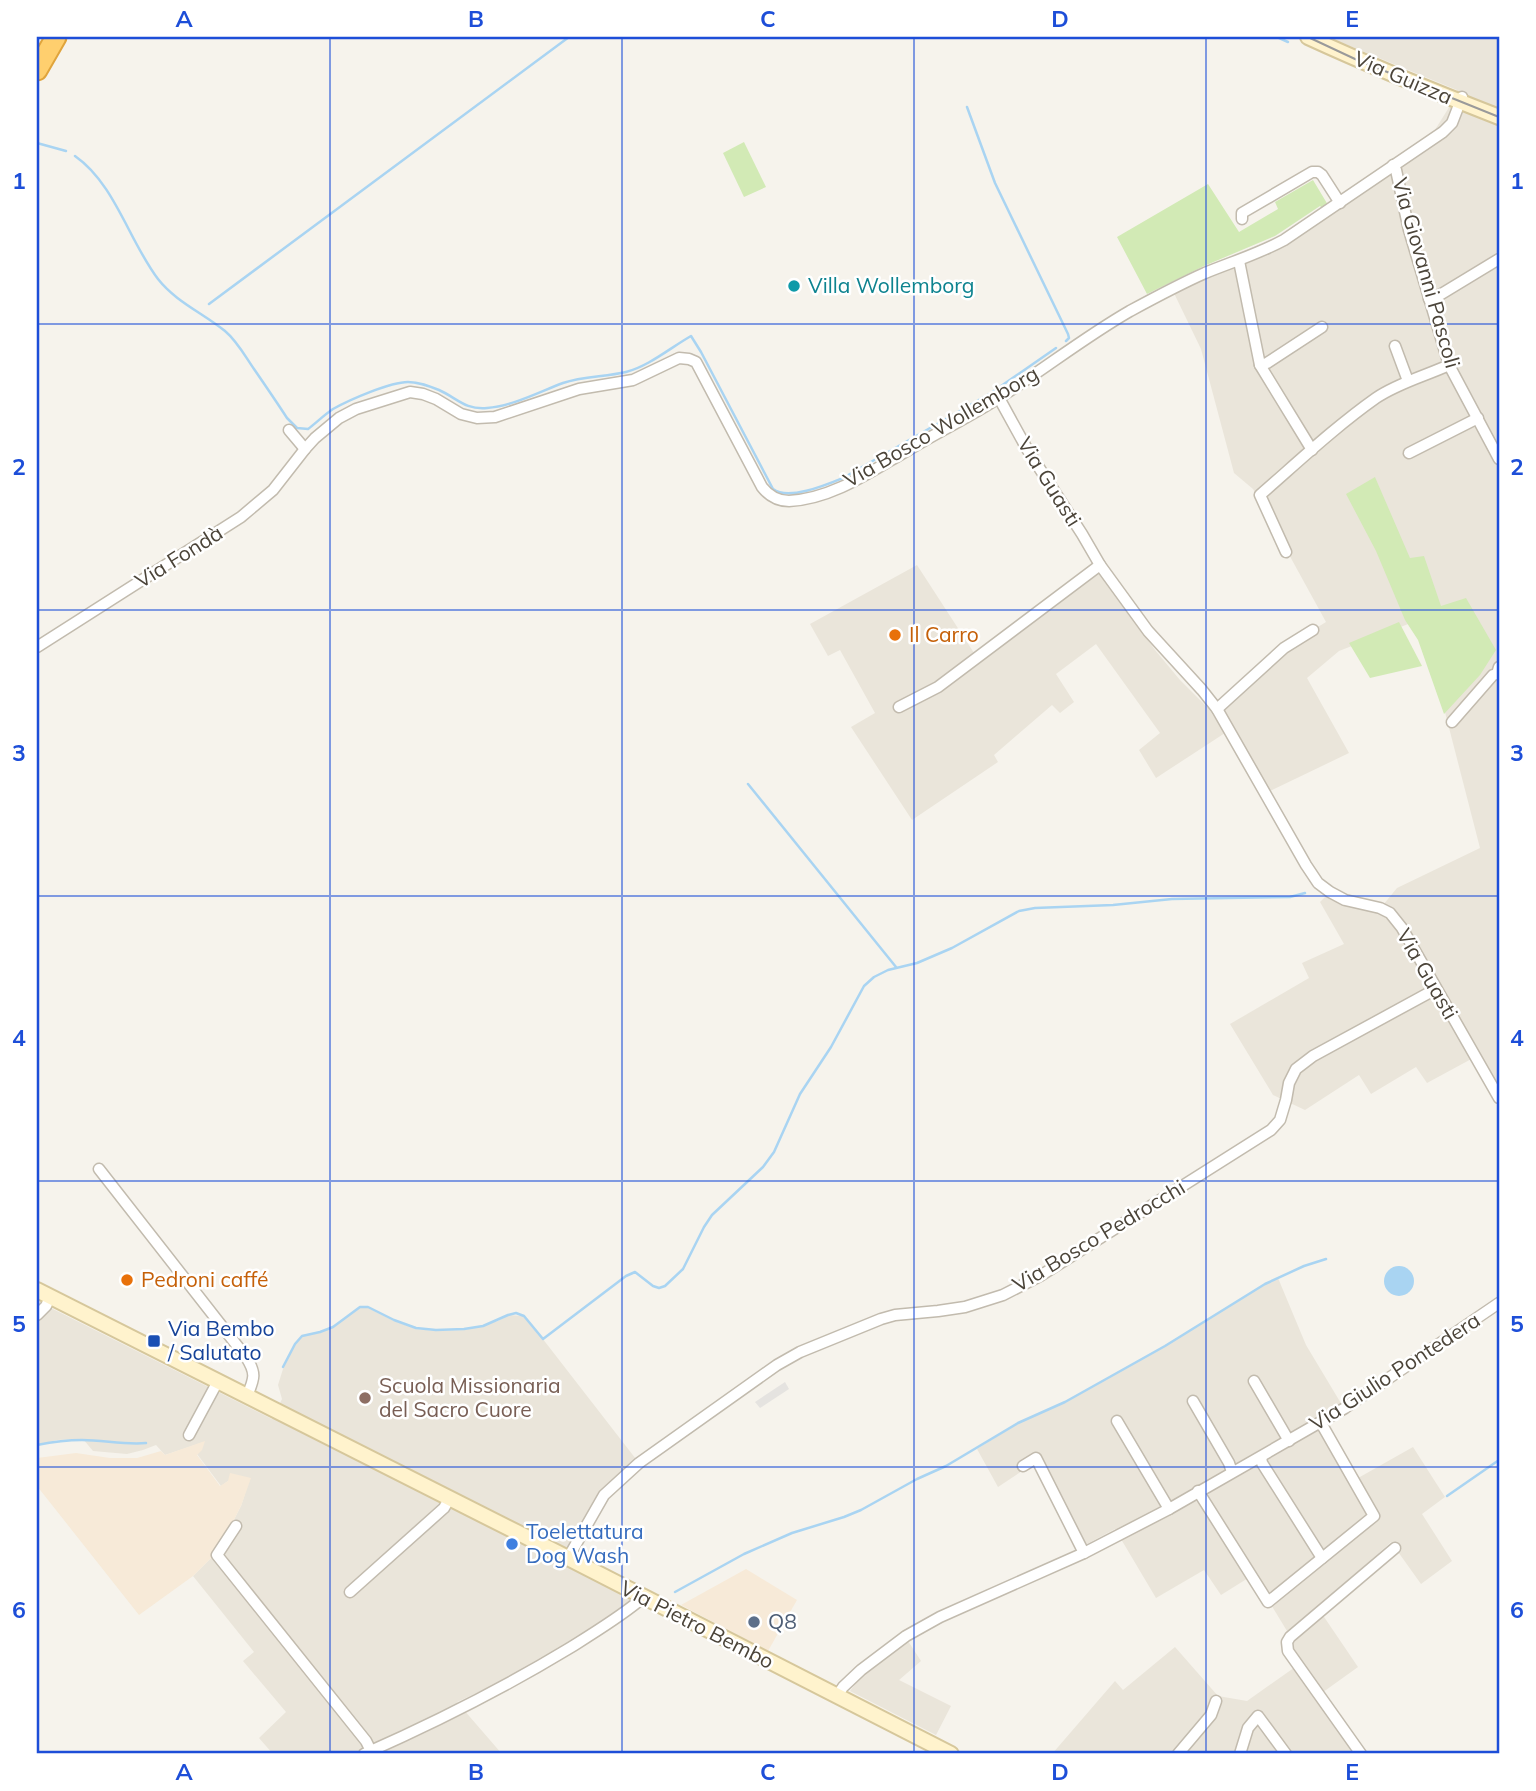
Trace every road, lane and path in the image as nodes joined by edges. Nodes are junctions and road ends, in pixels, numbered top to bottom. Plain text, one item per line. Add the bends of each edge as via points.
1 (41, 37) edge
2 (56, 37) edge
3 (1308, 37) edge
4 (1321, 37) edge
5 (37, 44) edge
6 (37, 70) edge
7 (1461, 99) junction
8 (1499, 110) edge
9 (1499, 117) edge
10 (1393, 165) junction
11 (1340, 203) junction
12 (1242, 219) dead end
13 (1239, 261) junction
14 (1499, 261) edge
15 (1429, 299) junction
16 (1322, 327) dead end
17 (1395, 346) dead end
18 (1261, 365) junction
19 (1449, 365) junction
20 (1408, 381) junction
21 (999, 398) junction
22 (1478, 418) junction
23 (289, 430) dead end
24 (305, 449) junction
25 (1312, 450) junction
26 (1409, 453) dead end
27 (1499, 459) edge
28 (1286, 552) dead end
29 (1100, 565) junction
30 (1313, 630) dead end
31 (37, 647) edge
32 (1498, 674) edge
33 (899, 707) dead end
34 (1217, 709) junction
35 (1452, 722) dead end
36 (1436, 989) junction
37 (1499, 1098) edge
38 (99, 1168) dead end
39 (37, 1290) edge
40 (51, 1297) junction
41 (1499, 1303) edge
42 (37, 1315) edge
43 (218, 1381) junction
44 (1255, 1381) dead end
45 (247, 1396) junction
46 (1193, 1401) dead end
47 (1116, 1421) dead end
48 (1321, 1423) junction
49 (189, 1435) dead end
50 (1289, 1441) junction
51 (1261, 1457) junction
52 (1023, 1466) dead end
53 (1233, 1472) junction
54 (1198, 1491) junction
55 (449, 1499) junction
56 (1169, 1509) junction
57 (236, 1526) dead end
58 (1395, 1548) dead end
59 (1084, 1553) junction
60 (568, 1558) junction
61 (1322, 1558) junction
62 (349, 1592) dead end
63 (642, 1597) junction
64 (836, 1696) junction
65 (1216, 1701) dead end
66 (368, 1753) edge
67 (951, 1754) edge
68 (1178, 1754) edge
69 (1240, 1754) edge
70 (1286, 1754) edge
71 (1361, 1754) edge

1 - 5 highway
2 - 6 highway
3 - 7 main road, Via Guizza
4 - 7 main road, Via Guizza
7 - 8 main road, Via Guizza
7 - 9 main road, Via Guizza
7 - 10 street, Via Bosco Wollemborg via 1452,123 1443,132
10 - 11 street, Via Bosco Wollemborg
10 - 15 street, Via Giovanni Pascoli
11 - 12 street via 1322,175 1312,172 1242,213
11 - 13 street, Via Bosco Wollemborg via 1283,240
13 - 18 street
13 - 21 street, Via Bosco Wollemborg via 1186,282 1108,323
14 - 15 street
15 - 19 street, Via Giovanni Pascoli
16 - 18 street
17 - 20 street
18 - 25 street
19 - 20 street
19 - 22 street, Via Giovanni Pascoli
20 - 25 street via 1377,397
21 - 24 street, Via Bosco Wollemborg via 833,491 789,501 766,491 696,362 689,359 679,358 633,380 579,389 495,417 477,418 430,397 402,394 346,414
21 - 29 street, Via Guasti
22 - 26 street
22 - 27 street, Via Giovanni Pascoli
23 - 24 street
24 - 31 street, Via Fondà via 273,489 241,517
25 - 28 street via 1260,495
29 - 33 street via 938,687
29 - 34 street, Via Guasti via 1148,631
30 - 34 street via 1284,648
32 - 35 street
34 - 36 street, Via Guasti via 1318,883 1345,900 1390,913
36 - 37 street, Via Guasti
36 - 60 street, Via Bosco Pedrocchi via 1313,1056 1296,1069 1280,1120 1270,1130 1040,1276 965,1307 881,1319 777,1365 618,1480 604,1495
38 - 45 street via 246,1357 254,1375
39 - 40 main road, Via Pietro Bembo
40 - 42 street
40 - 43 main road, Via Pietro Bembo
41 - 48 street, Via Giulio Pontedera
43 - 45 main road, Via Pietro Bembo
43 - 49 street
44 - 50 street, Via Giulio Pontedera
45 - 55 main road, Via Pietro Bembo
46 - 53 street
47 - 56 street
48 - 50 street, Via Giulio Pontedera
48 - 61 street via 1374,1516
50 - 51 street, Via Giulio Pontedera
51 - 53 street, Via Giulio Pontedera
51 - 61 street
52 - 59 street via 1036,1458
53 - 54 street, Via Giulio Pontedera
54 - 56 street, Via Giulio Pontedera
54 - 61 street via 1268,1602
55 - 60 main road, Via Pietro Bembo
55 - 62 street
56 - 59 street, Via Giulio Pontedera
57 - 66 street via 218,1556 366,1741
58 - 71 street via 1287,1642 1288,1651
59 - 64 street, Via Giulio Pontedera via 906,1636
60 - 63 main road, Via Pietro Bembo
63 - 64 main road, Via Pietro Bembo
63 - 66 street via 517,1680
64 - 67 main road, Via Pietro Bembo
65 - 68 street via 1211,1714
69 - 70 street via 1248,1728 1258,1716

